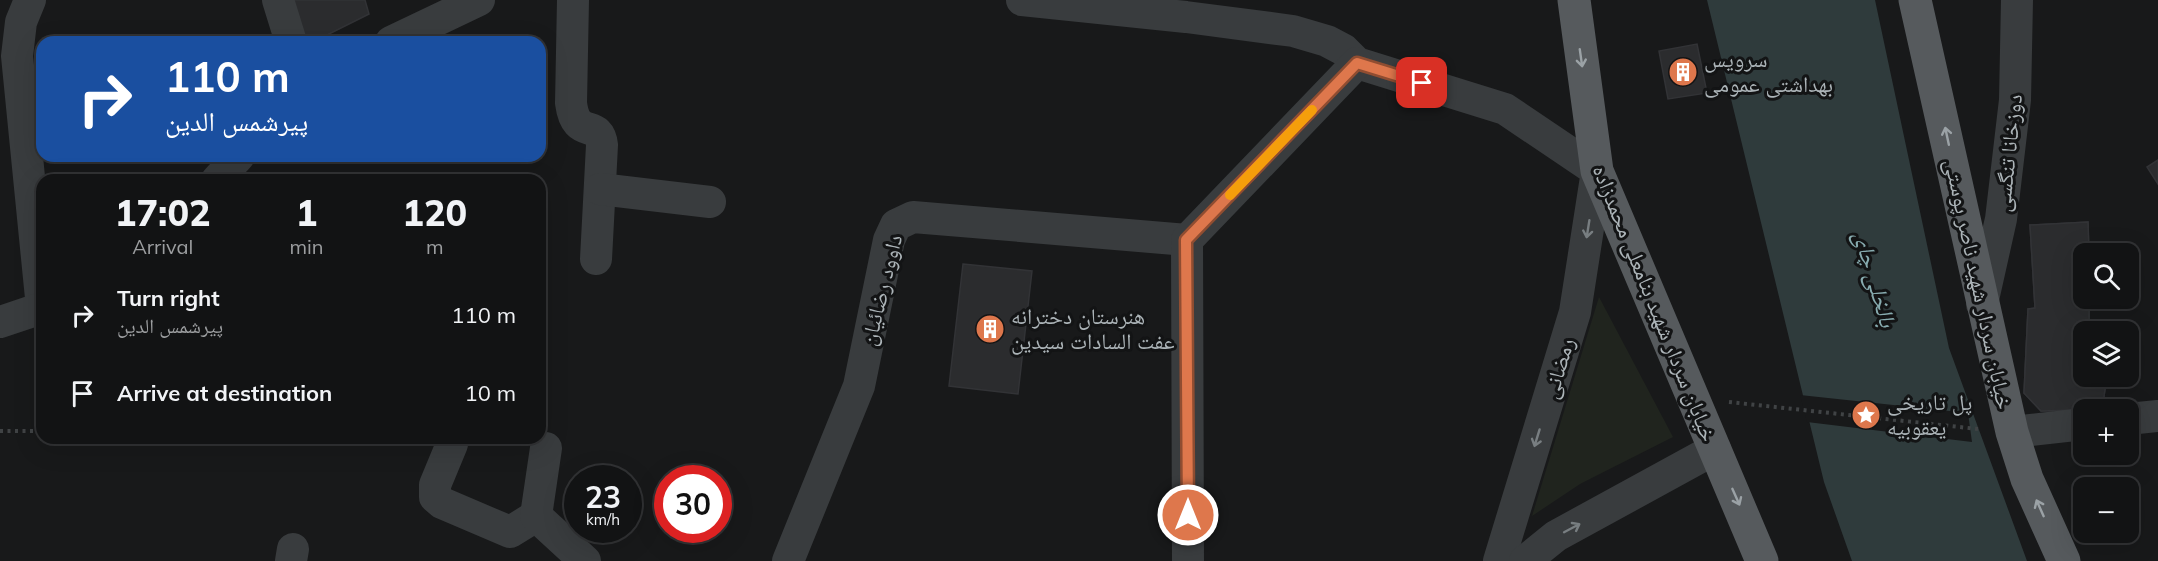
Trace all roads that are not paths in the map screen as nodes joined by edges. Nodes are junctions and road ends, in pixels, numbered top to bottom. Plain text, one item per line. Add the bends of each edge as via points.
1 (30, 0) edge
2 (278, 0) edge
3 (479, 0) edge
4 (573, 0) edge
5 (1022, 0) edge
6 (1574, 0) edge
7 (1916, 0) edge
8 (2017, 0) edge
9 (1187, 8) edge
10 (289, 36) edge
11 (404, 36) edge
12 (1357, 63) junction
13 (234, 162) edge
14 (1597, 171) junction
15 (222, 174) edge
16 (600, 189) junction
17 (710, 202) dead end
18 (1186, 240) junction
19 (36, 248) edge
20 (596, 260) dead end
21 (1982, 304) junction
22 (36, 310) edge
23 (0, 322) edge
24 (2158, 416) edge
25 (2139, 418) edge
26 (2073, 425) edge
27 (2012, 432) junction
28 (452, 444) dead end
29 (546, 448) dead end
30 (1715, 448) junction
31 (536, 516) junction
32 (585, 561) edge
33 (788, 561) edge
34 (1188, 561) edge
35 (1499, 561) edge
36 (1525, 561) edge
37 (1762, 561) edge
38 (2064, 561) edge

1 - 19 street via 21,22 17,56
2 - 10 street
3 - 11 street
4 - 16 street via 573,119 601,136
5 - 9 street
6 -> 14 main road, خیابان سردار شهید بنامعلی محمدزاده
21 -> 7 main road, خیابان سردار شهید ناصر پوستی
8 - 21 street, دوزخانا تنگسی via 2015,100 2001,219
9 - 12 street via 1327,41
12 - 14 street via 1504,109
12 - 18 street
13 - 15 street
14 - 30 main road, خیابان سردار شهید بنامعلی محمدزاده
14 -> 35 street, رمضانی via 1575,312
16 - 17 street
16 - 20 street
18 - 33 street, داوود رضائیان via 913,218 896,225 889,240 859,386
18 - 34 street
21 - 27 main road, خیابان سردار شهید ناصر پوستی
22 - 23 street
24 - 25 street
26 - 27 street
38 -> 27 main road, خیابان سردار شهید ناصر پوستی via 2027,479
28 - 31 street via 435,485 435,497 510,532
29 - 31 street
36 -> 30 street via 1556,536
30 -> 37 main road, خیابان سردار شهید بنامعلی محمدزاده
31 - 32 street

